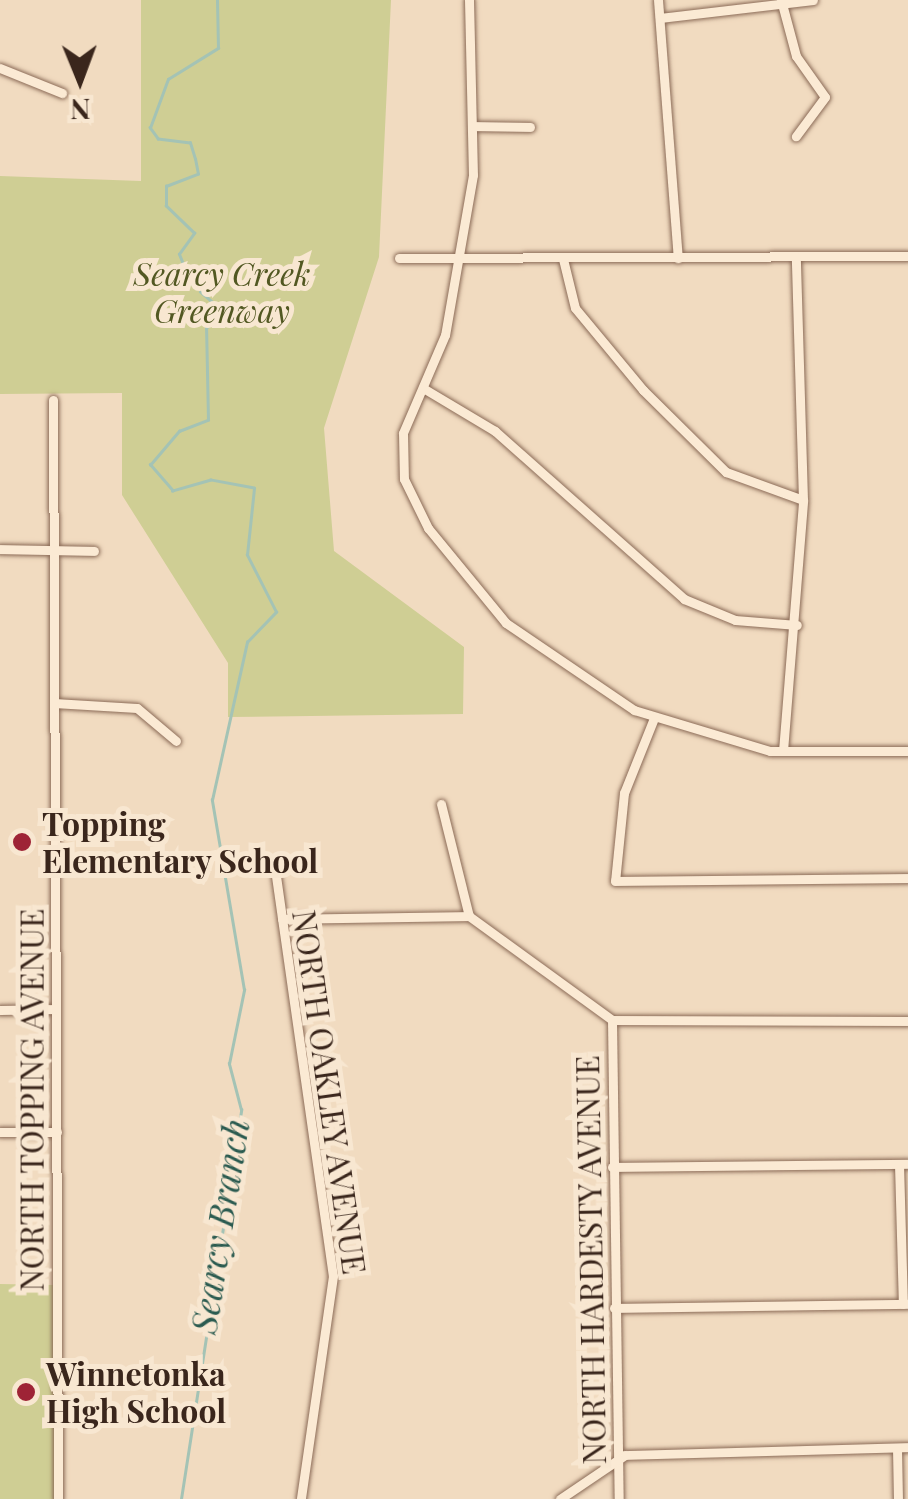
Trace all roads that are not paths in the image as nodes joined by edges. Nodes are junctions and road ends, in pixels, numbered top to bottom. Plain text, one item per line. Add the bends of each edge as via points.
1 (469, 0) edge
2 (658, 0) edge
3 (813, 0) edge
4 (782, 3) edge
5 (660, 18) junction
6 (0, 68) edge
7 (62, 93) dead end
8 (473, 126) junction
9 (530, 127) dead end
10 (796, 136) dead end
11 (908, 256) edge
12 (796, 257) junction
13 (399, 258) dead end
14 (678, 258) junction
15 (563, 259) junction
16 (454, 260) junction
17 (423, 388) junction
18 (53, 400) dead end
19 (803, 500) junction
20 (0, 549) edge
21 (53, 550) junction
22 (94, 550) dead end
23 (797, 625) junction
24 (54, 702) junction
25 (654, 718) junction
26 (176, 742) dead end
27 (908, 751) edge
28 (783, 752) junction
29 (441, 804) dead end
30 (275, 869) dead end
31 (908, 878) edge
32 (468, 916) junction
33 (282, 919) junction
34 (56, 1009) junction
35 (0, 1010) edge
36 (612, 1020) junction
37 (908, 1021) edge
38 (0, 1132) edge
39 (57, 1132) junction
40 (903, 1164) edge
41 (612, 1166) junction
42 (906, 1304) edge
43 (614, 1308) junction
44 (902, 1447) edge
45 (618, 1457) junction
46 (58, 1499) edge
47 (301, 1499) edge
48 (560, 1499) edge
49 (619, 1499) edge
50 (898, 1499) edge

1 - 8 street
2 - 5 street
3 - 4 street
4 - 5 street
4 - 10 street via 796,56 825,98
5 - 14 street
6 - 7 street
8 - 9 street
8 - 16 street
11 - 12 street
12 - 14 street
12 - 19 street
13 - 16 street
14 - 15 street
15 - 16 street
15 - 19 street via 574,308 643,390 726,472
16 - 17 street via 445,336
17 - 23 street via 472,413 684,599 735,620
17 - 25 street via 403,433 402,468 446,557 538,650
18 - 21 street, NORTH TOPPING AVENUE
19 - 23 street
20 - 21 street
21 - 22 street
21 - 24 street, NORTH TOPPING AVENUE
23 - 28 street
24 - 26 street via 136,708
24 - 34 street, NORTH TOPPING AVENUE
25 - 28 street
25 - 31 street via 624,793 615,881
27 - 28 street
29 - 32 street
30 - 33 street, NORTH OAKLEY AVENUE
32 - 33 street
32 - 36 street
33 - 47 street, NORTH OAKLEY AVENUE via 332,1276
34 - 35 street
34 - 39 street, NORTH TOPPING AVENUE
36 - 37 street
36 - 41 street, NORTH HARDESTY AVENUE
38 - 39 street
39 - 46 street, NORTH TOPPING AVENUE
40 - 41 street
40 - 42 street
41 - 43 street, NORTH HARDESTY AVENUE
42 - 43 street
43 - 45 street, NORTH HARDESTY AVENUE
44 - 45 street
44 - 50 street
45 - 48 street
45 - 49 street, NORTH HARDESTY AVENUE

